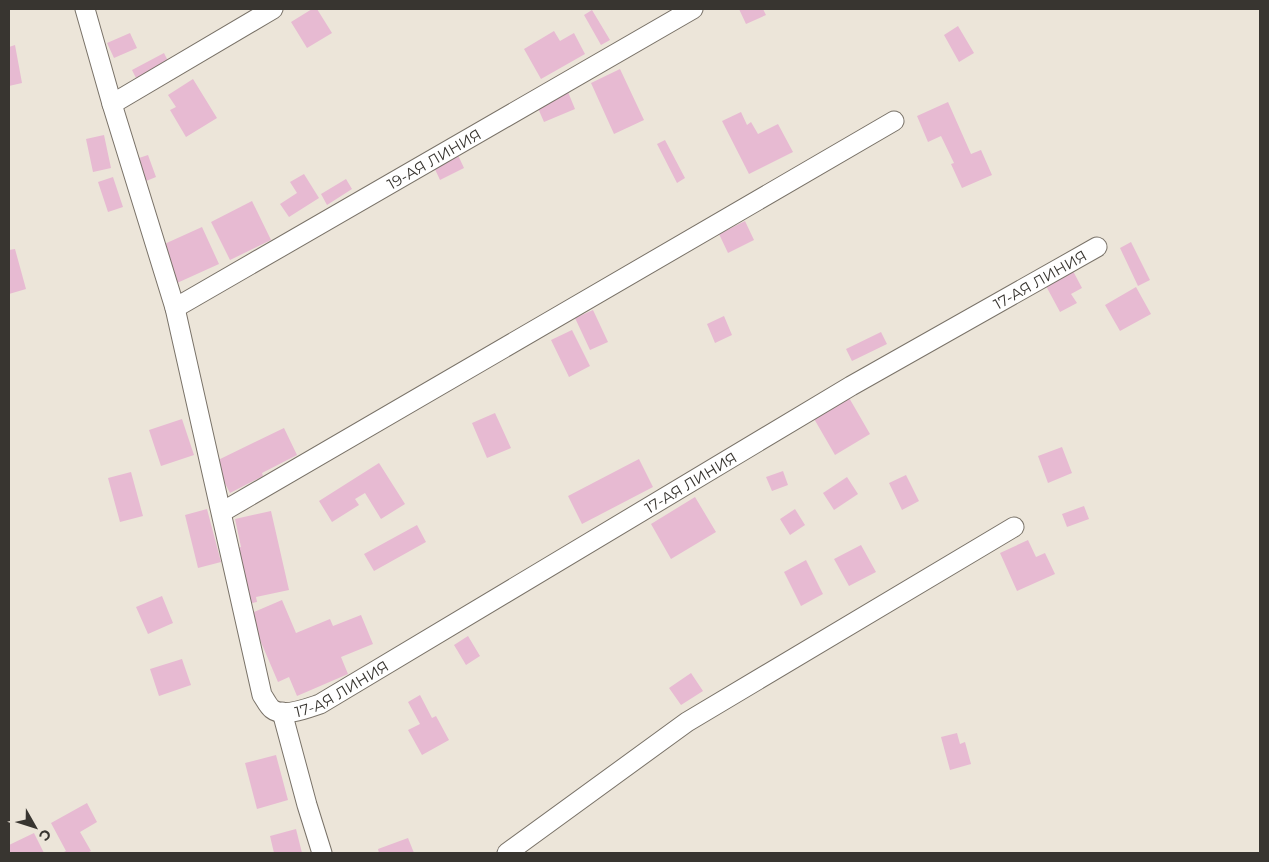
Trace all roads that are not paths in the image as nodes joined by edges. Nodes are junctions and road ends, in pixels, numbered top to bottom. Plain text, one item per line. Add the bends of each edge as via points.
1 (85, 9) edge
2 (273, 9) edge
3 (693, 9) edge
4 (112, 104) junction
5 (894, 121) dead end
6 (1097, 247) dead end
7 (175, 308) junction
8 (222, 512) junction
9 (1014, 527) dead end
10 (282, 712) junction
11 (322, 853) edge
12 (507, 853) edge

1 - 4 street
2 - 4 street
3 - 7 street, 19-АЯ ЛИНИЯ
4 - 7 street
5 - 8 street
6 - 10 street, 17-АЯ ЛИНИЯ via 852,386 320,704
7 - 8 street
8 - 10 street via 262,695 272,709
9 - 12 street via 687,722
10 - 11 street

